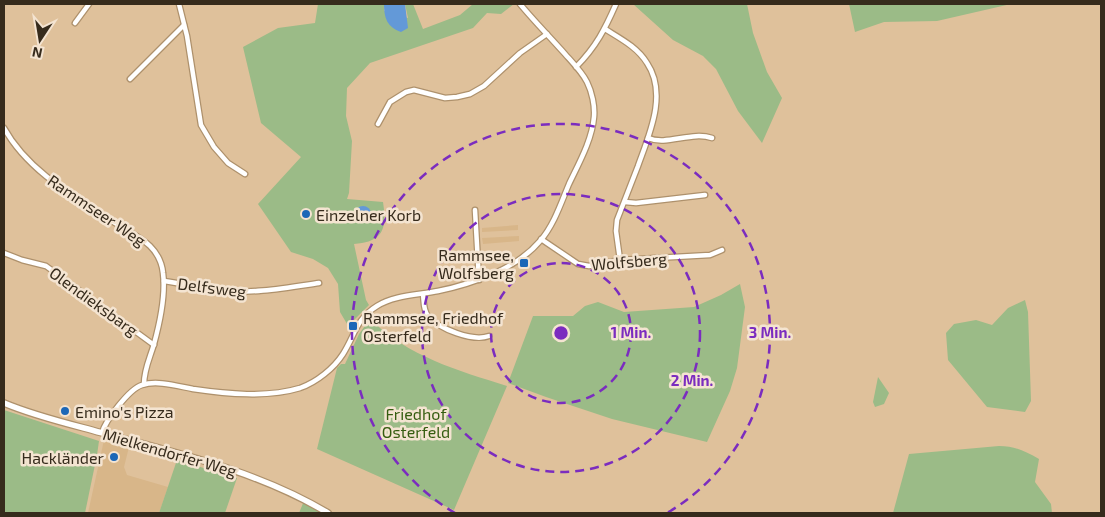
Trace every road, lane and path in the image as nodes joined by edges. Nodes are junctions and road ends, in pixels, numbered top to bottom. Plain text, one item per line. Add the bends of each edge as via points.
1 (89, 4) edge
2 (180, 4) edge
3 (520, 4) edge
4 (616, 4) edge
5 (75, 23) dead end
6 (184, 24) junction
7 (605, 29) junction
8 (547, 34) junction
9 (576, 66) junction
10 (130, 79) dead end
11 (378, 124) dead end
12 (4, 128) edge
13 (648, 138) junction
14 (712, 138) dead end
15 (245, 174) dead end
16 (705, 195) dead end
17 (625, 202) junction
18 (475, 210) dead end
19 (541, 239) junction
20 (722, 250) dead end
21 (4, 253) edge
22 (620, 260) junction
23 (479, 280) junction
24 (164, 281) junction
25 (319, 283) dead end
26 (423, 294) junction
27 (489, 336) dead end
28 (154, 344) junction
29 (144, 384) junction
30 (4, 403) edge
31 (102, 433) junction
32 (328, 513) edge

1 - 5 street
2 - 6 street
3 - 8 street
4 - 7 street
6 - 10 street
6 - 15 street via 202,125 214,147 228,163
7 - 9 street via 590,53
7 - 13 street via 630,44 652,72 656,108
8 - 9 street
8 - 11 street via 470,94 445,98 414,90 406,92 390,102
9 - 19 street via 591,93 595,115 593,125 554,218
12 - 24 street, Rammseer Weg via 27,159 43,173 150,246 161,264
13 - 14 street via 658,140 703,135
13 - 17 street
16 - 17 street
17 - 22 street via 616,226
18 - 23 street
19 - 22 street, Wolfsberg via 584,266
19 - 23 street via 518,261
20 - 22 street, Wolfsberg via 710,255
21 - 28 street, Olendieksbarg via 46,266
23 - 26 street
24 - 25 street, Delfsweg via 238,292
24 - 28 street, Rammseer Weg
26 - 27 street via 427,315 446,329 477,338
26 - 29 street via 385,302 369,312 360,320 336,362 315,381 301,387 272,393 232,393
28 - 29 street, Rammseer Weg via 144,370
29 - 31 street via 125,399
30 - 31 street, Mielkendorfer Weg
31 - 32 street, Mielkendorfer Weg via 239,472

